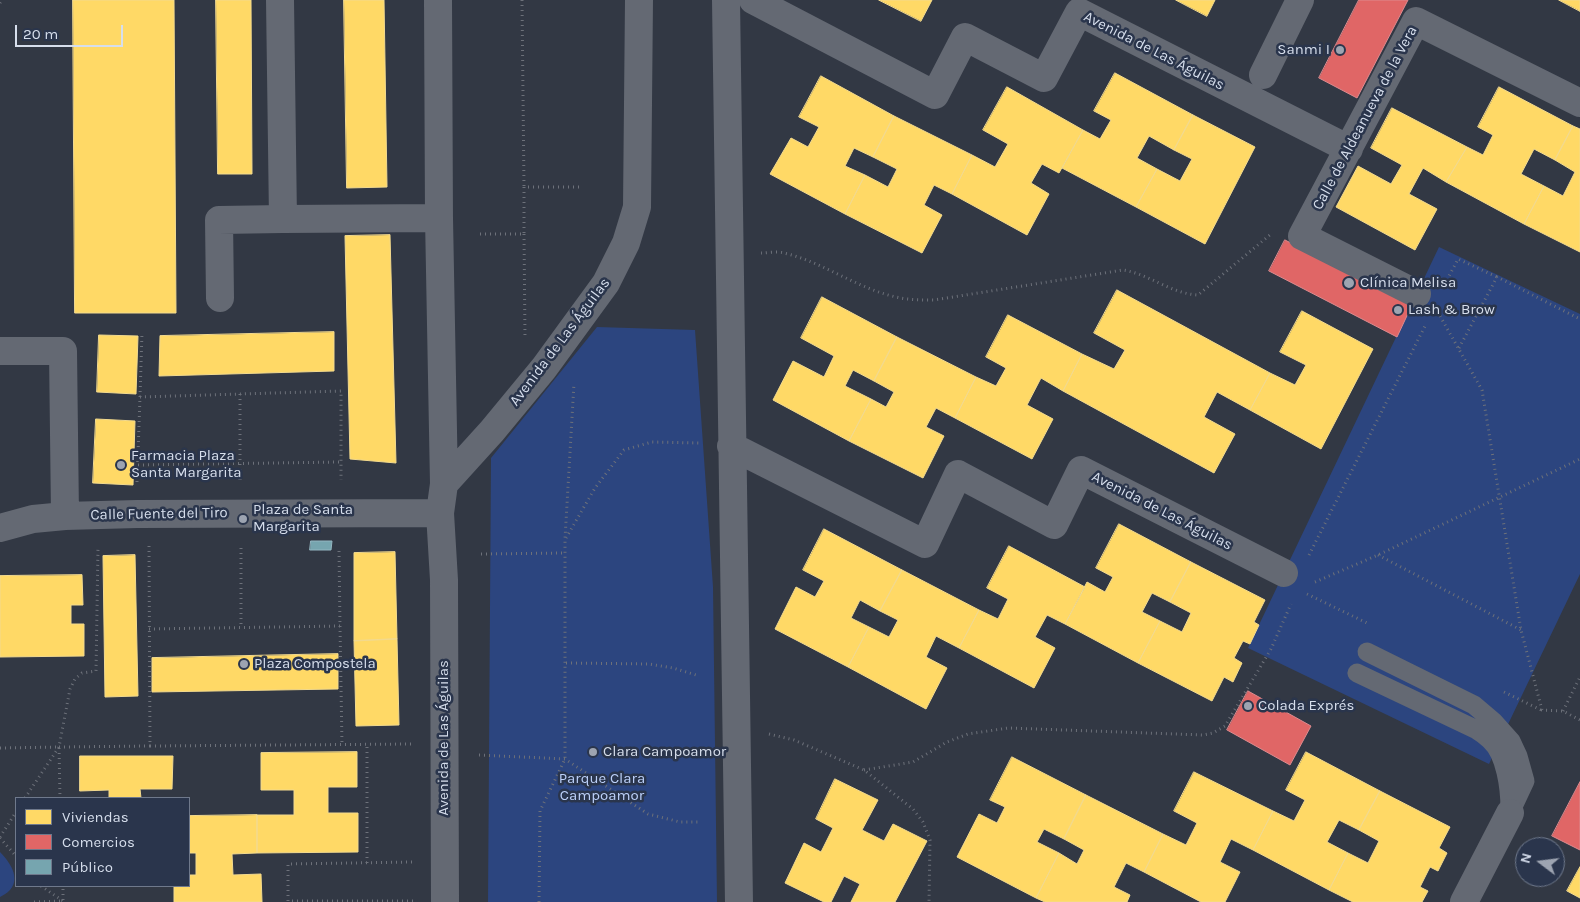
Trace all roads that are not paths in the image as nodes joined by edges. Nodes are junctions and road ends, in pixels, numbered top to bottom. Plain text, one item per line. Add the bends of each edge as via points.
1 (280, 0) edge
2 (438, 0) edge
3 (639, 0) edge
4 (726, 0) edge
5 (753, 0) edge
6 (1300, 0) edge
7 (1263, 75) dead end
8 (1580, 103) edge
9 (1349, 150) junction
10 (439, 218) junction
11 (283, 219) junction
12 (220, 298) dead end
13 (1426, 300) road end
14 (0, 351) edge
15 (731, 446) junction
16 (444, 484) junction
17 (440, 513) junction
18 (65, 516) junction
19 (0, 528) edge
20 (1298, 580) road end
21 (1367, 652) dead end
22 (1357, 672) dead end
23 (1510, 813) junction
24 (433, 902) edge
25 (739, 902) edge
26 (1464, 902) edge

1 - 11 street
2 - 10 street, Avenida de Las Águilas
3 - 16 street, Avenida de Las Águilas via 637,207 626,243 606,283 544,368
4 - 15 street
5 - 9 street, Avenida de Las Águilas via 935,95 965,37 1044,78 1079,12
6 - 7 street
8 - 9 street, Calle de Aldeanueva de la Vera via 1416,21
9 - 13 street, Calle de Aldeanueva de la Vera via 1302,236
10 - 11 street
10 - 16 street, Avenida de Las Águilas
11 - 12 street via 219,220
14 - 18 street via 63,351
15 - 20 street, Avenida de Las Águilas via 925,544 958,474 1054,525 1081,470
15 - 25 street
16 - 17 street, Avenida de Las Águilas
17 - 18 street, Calle Fuente del Tiro
17 - 24 street, Avenida de Las Águilas via 444,580
18 - 19 street, Calle Fuente del Tiro via 33,519
21 - 23 lane via 1474,705 1511,741 1525,781
22 - 23 lane via 1477,730 1492,741 1505,766
23 - 26 street

